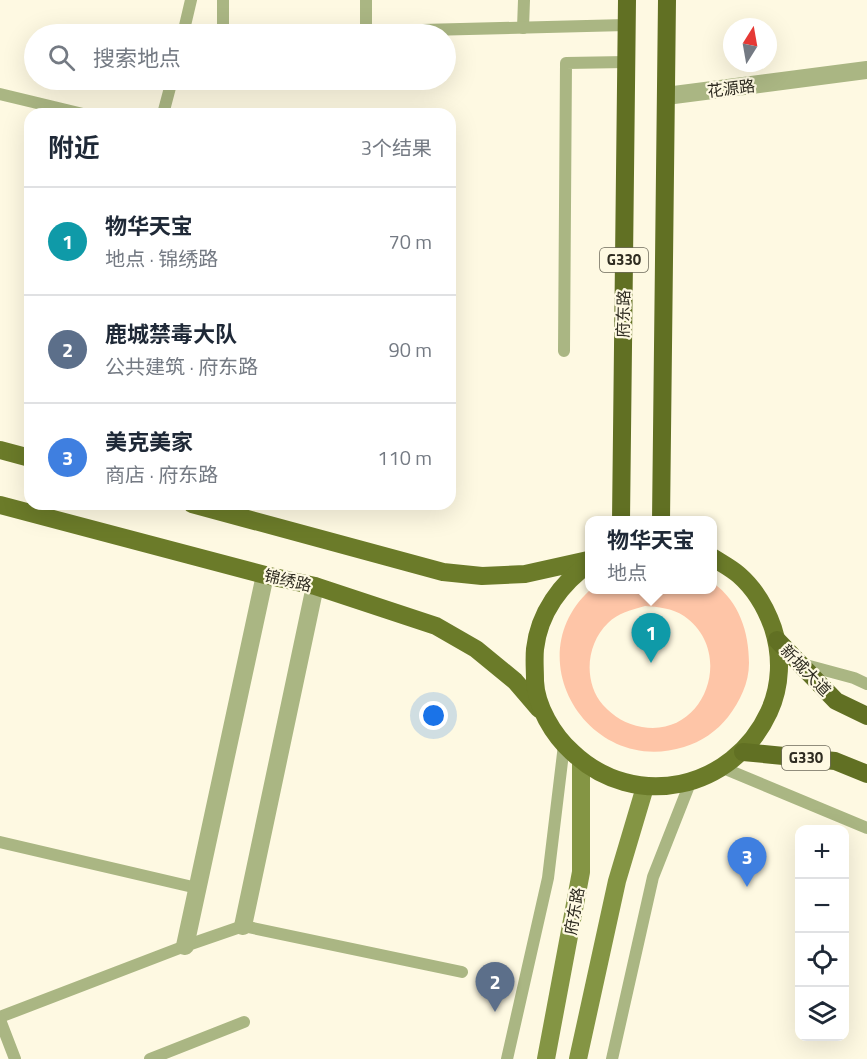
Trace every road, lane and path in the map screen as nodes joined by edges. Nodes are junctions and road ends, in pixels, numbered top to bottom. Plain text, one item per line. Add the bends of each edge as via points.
1 (191, 0) edge
2 (223, 0) edge
3 (366, 0) edge
4 (524, 0) edge
5 (627, 0) edge
6 (667, 0) edge
7 (185, 24) edge
8 (223, 24) edge
9 (366, 24) edge
10 (626, 25) junction
11 (523, 28) junction
12 (456, 30) edge
13 (626, 62) junction
14 (867, 70) edge
15 (169, 90) edge
16 (0, 94) edge
17 (666, 96) junction
18 (57, 108) edge
19 (165, 108) edge
20 (564, 351) dead end
21 (0, 450) edge
22 (24, 456) edge
23 (0, 505) edge
24 (214, 510) edge
25 (621, 516) edge
26 (661, 516) edge
27 (717, 560) edge
28 (585, 562) edge
29 (585, 565) edge
30 (265, 575) junction
31 (315, 586) junction
32 (777, 639) junction
33 (799, 663) junction
34 (867, 684) edge
35 (545, 716) junction
36 (867, 716) edge
37 (564, 745) junction
38 (743, 752) junction
39 (581, 761) junction
40 (723, 768) junction
41 (867, 774) edge
42 (690, 783) junction
43 (645, 787) junction
44 (867, 828) edge
45 (0, 842) edge
46 (197, 888) junction
47 (243, 926) junction
48 (185, 946) junction
49 (462, 972) dead end
50 (0, 1018) edge
51 (244, 1022) dead end
52 (15, 1059) edge
53 (150, 1059) edge
54 (507, 1059) edge
55 (546, 1059) edge
56 (578, 1059) edge
57 (612, 1059) edge

1 - 7 lane
2 - 8 lane
3 - 9 lane
4 - 11 lane
5 - 10 highway, 府东路 / G330
6 - 17 highway, G330
10 - 11 lane
10 - 13 highway, 府东路 / G330
11 - 12 lane
13 - 20 lane via 566,63
13 - 25 highway, 府东路 / G330
14 - 17 street, 花源路
15 - 19 lane
16 - 18 lane
17 - 26 highway, G330
21 - 22 main road
23 - 30 main road, 锦绣路
24 - 28 main road via 443,572 482,576 525,574
27 - 32 main road via 752,588 767,611
29 - 35 main road via 556,594 540,625 535,649 536,687
30 - 31 main road, 锦绣路
30 - 46 street
31 - 35 main road, 锦绣路 via 435,626 476,649 515,681
31 - 47 street
32 - 33 highway, 新城大道
32 - 38 main road via 779,672 775,699 761,730
33 - 34 lane
33 - 36 highway, 新城大道 via 836,701
35 - 37 main road
37 - 39 main road
37 - 54 lane via 548,878
38 - 40 main road
38 - 41 highway, G330 via 836,761
39 - 43 main road via 620,782
39 - 55 main road, 府东路 via 581,872
40 - 42 main road
40 - 44 lane
42 - 43 main road
42 - 57 lane via 653,877
43 - 56 main road via 617,881
45 - 46 lane
46 - 48 street
47 - 48 lane
47 - 49 lane
48 - 50 lane
50 - 52 lane
51 - 53 lane

